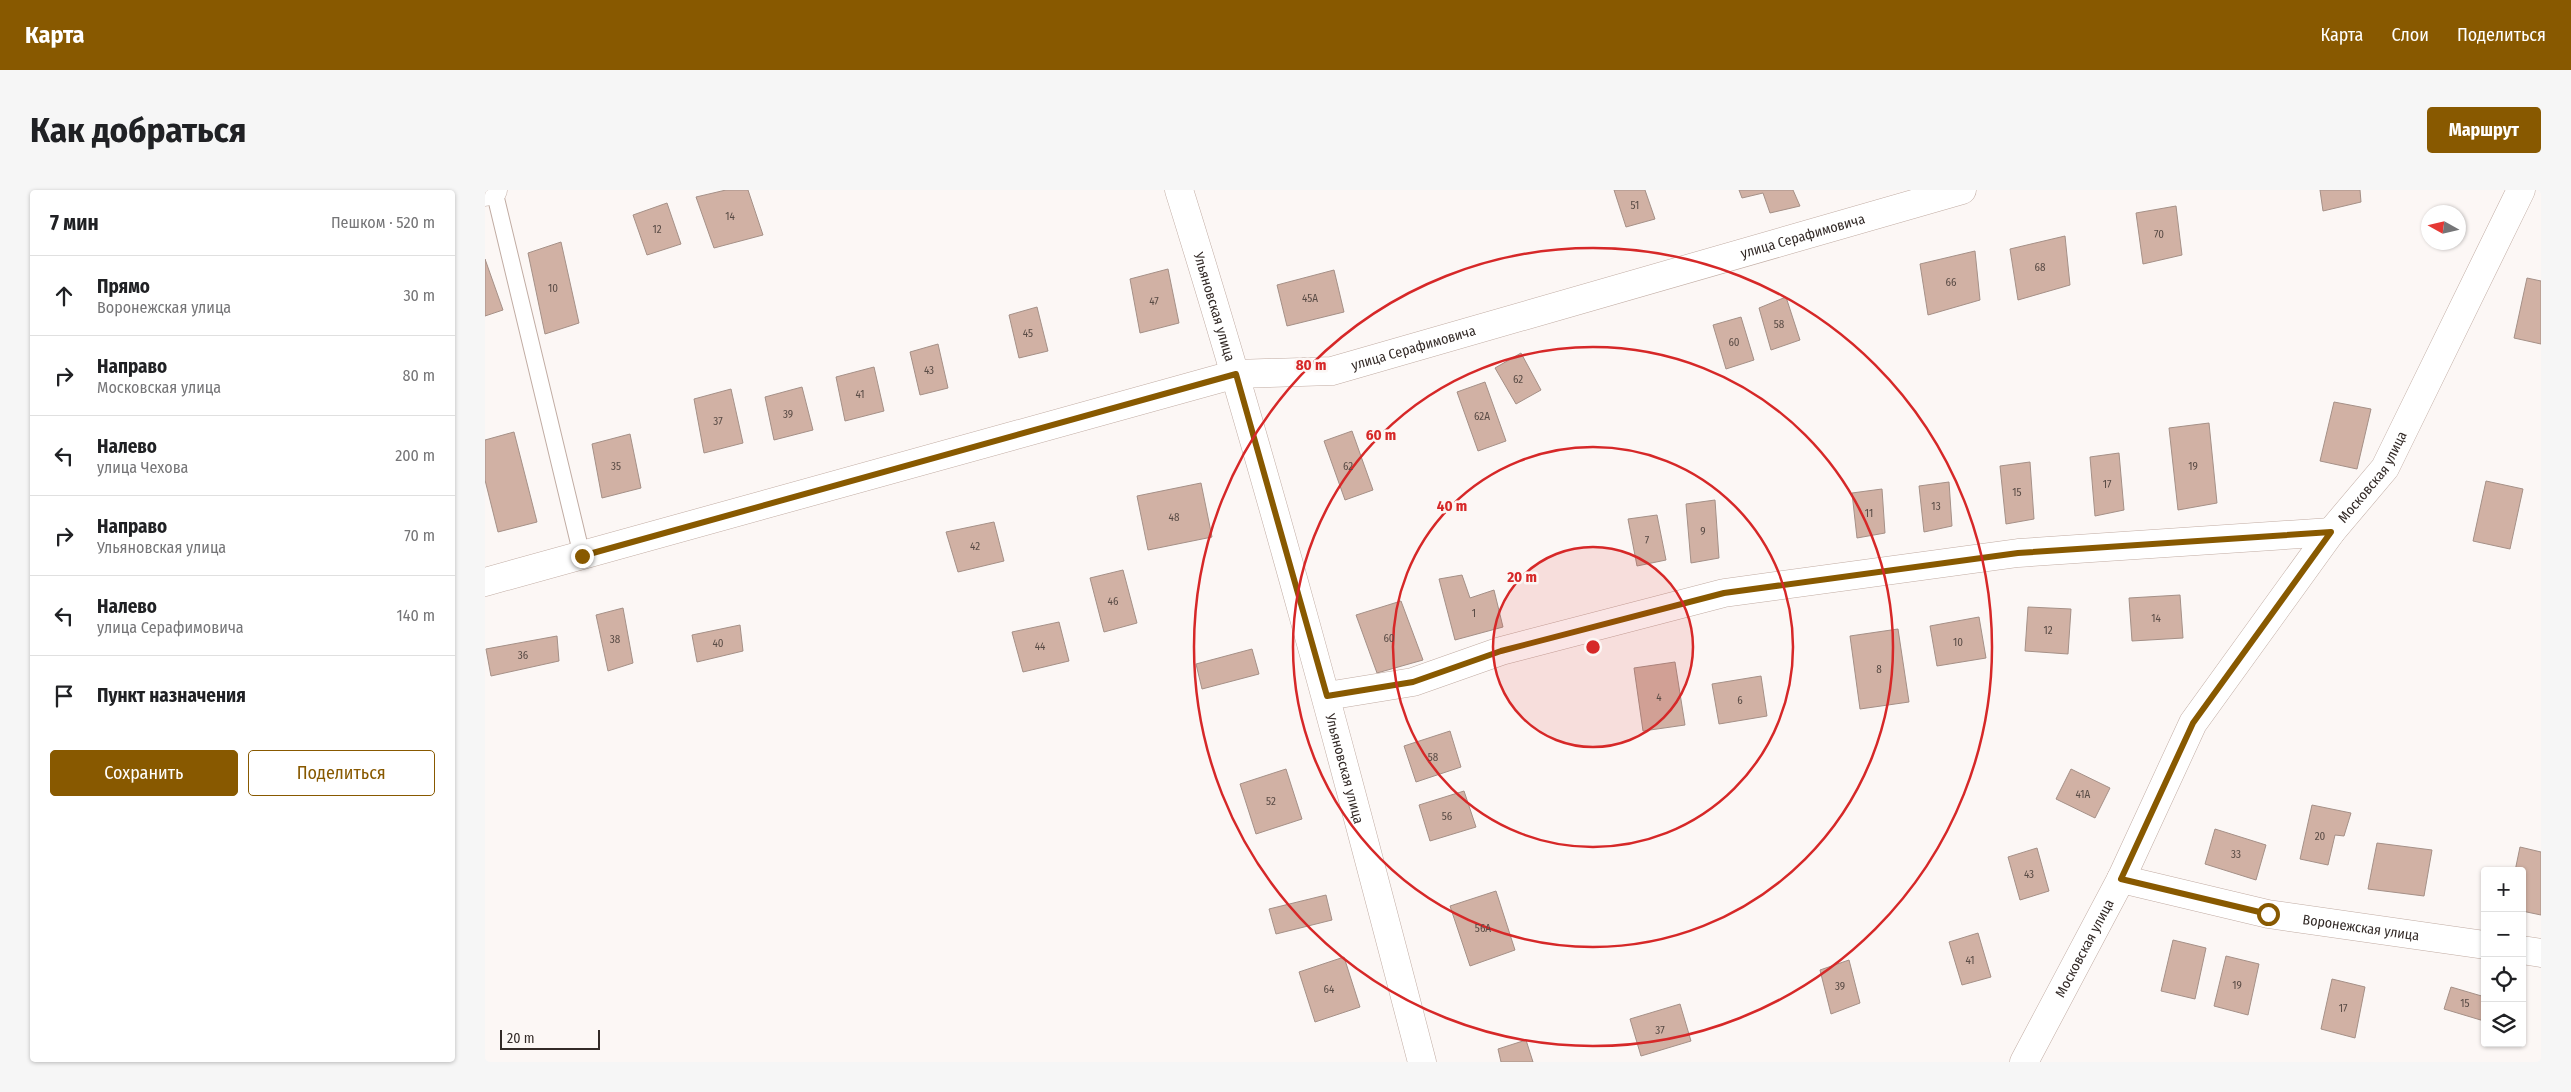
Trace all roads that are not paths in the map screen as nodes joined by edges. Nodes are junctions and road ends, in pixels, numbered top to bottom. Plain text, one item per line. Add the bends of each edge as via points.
1 (494, 190) edge
2 (1179, 190) edge
3 (1962, 190) edge
4 (2521, 190) edge
5 (485, 192) edge
6 (1236, 374) junction
7 (2331, 532) junction
8 (582, 556) junction
9 (485, 582) edge
10 (1327, 696) junction
11 (2121, 879) junction
12 (2481, 944) edge
13 (2526, 951) edge
14 (2541, 953) edge
15 (1422, 1062) edge
16 (2024, 1062) edge

1 - 5 street
1 - 8 lane
2 - 6 street, Ульяновская улица
3 - 6 street, улица Серафимовича via 1331,371
4 - 7 street, Московская улица via 2385,468
6 - 8 street, улица Серафимовича
6 - 10 street, Ульяновская улица
7 - 10 street via 2018,553 1724,593 1501,651 1413,682
7 - 11 street, Московская улица via 2193,723
8 - 9 street, улица Серафимовича
10 - 15 street, Ульяновская улица
11 - 12 street, Воронежская улица via 2268,914
11 - 16 street, Московская улица
13 - 14 street

